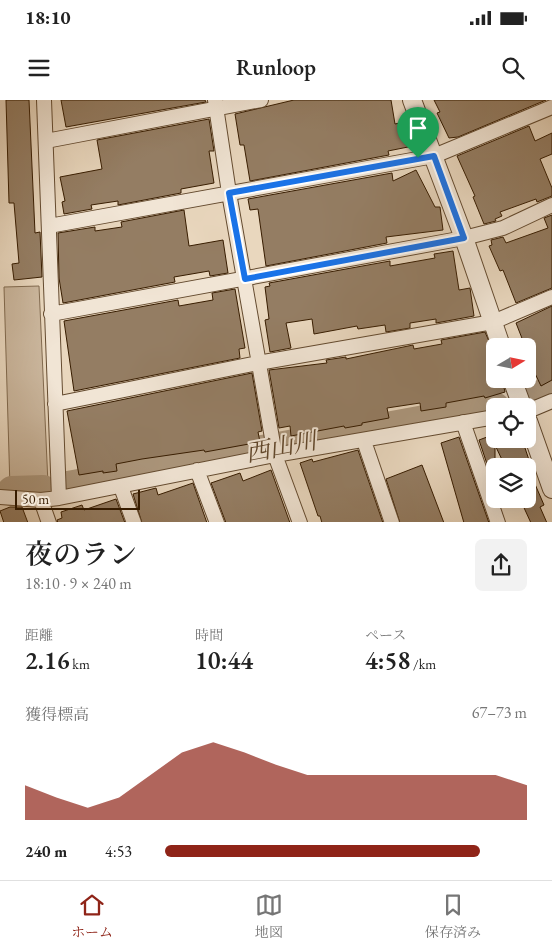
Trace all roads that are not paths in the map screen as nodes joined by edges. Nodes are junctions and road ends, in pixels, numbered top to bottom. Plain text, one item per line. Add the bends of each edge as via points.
1 (44, 100) edge
2 (261, 100) edge
3 (412, 100) edge
4 (216, 104) edge
5 (552, 107) edge
6 (46, 141) junction
7 (434, 156) junction
8 (229, 193) junction
9 (552, 205) edge
10 (49, 226) junction
11 (464, 238) junction
12 (245, 279) junction
13 (552, 298) edge
14 (51, 314) junction
15 (493, 322) junction
16 (498, 338) edge
17 (258, 364) junction
18 (552, 402) edge
19 (55, 404) junction
20 (536, 408) edge
21 (486, 418) edge
22 (463, 422) junction
23 (364, 441) junction
24 (536, 444) edge
25 (275, 455) junction
26 (197, 470) junction
27 (121, 487) junction
28 (552, 489) edge
29 (0, 498) edge
30 (59, 498) junction
31 (41, 500) junction
32 (49, 522) edge
33 (134, 522) edge
34 (217, 522) edge
35 (300, 522) edge
36 (392, 522) edge
37 (498, 522) edge

1 - 6 street
2 - 4 street
3 - 7 street
4 - 6 street
4 - 8 street
5 - 7 street
6 - 10 street
7 - 8 street
7 - 11 street
8 - 10 street
8 - 12 street
9 - 11 street via 503,228
10 - 14 street
11 - 12 street
11 - 15 street
12 - 14 street
12 - 17 street
13 - 15 street
14 - 19 street
15 - 16 street
15 - 17 street
17 - 19 street
17 - 25 street
18 - 20 street
19 - 30 street
21 - 22 street
22 - 23 street
22 - 37 street
23 - 25 street
23 - 36 street
24 - 28 street
25 - 26 street
25 - 35 street
26 - 27 street
26 - 34 street
27 - 30 street
27 - 33 street
29 - 31 street
30 - 31 street
31 - 32 street

